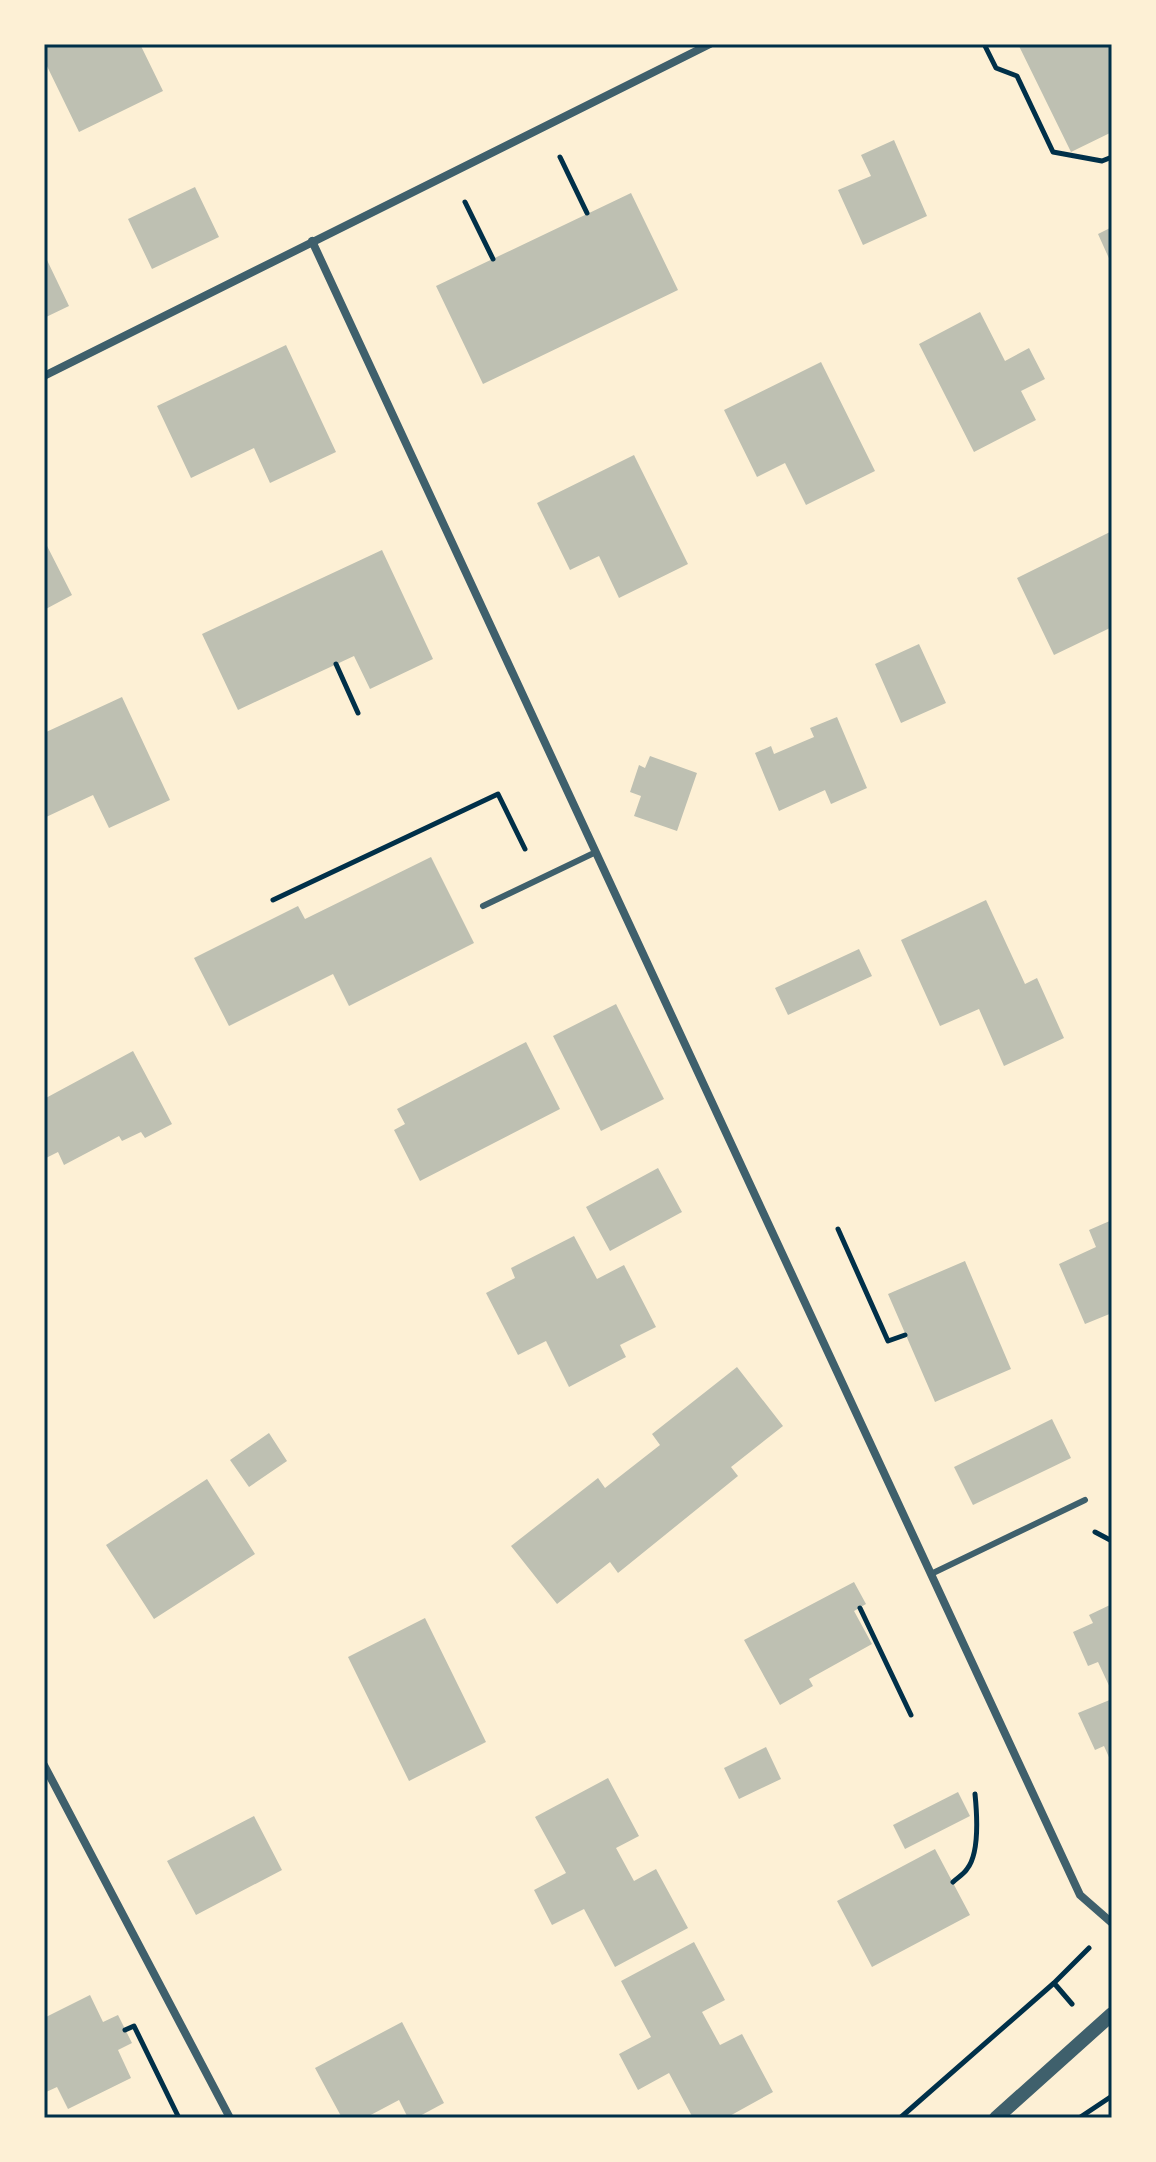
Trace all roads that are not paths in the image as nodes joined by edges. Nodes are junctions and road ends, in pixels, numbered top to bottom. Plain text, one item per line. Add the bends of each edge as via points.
1 (710, 44) edge
2 (312, 241) junction
3 (44, 376) edge
4 (596, 852) junction
5 (483, 906) dead end
6 (1085, 1500) dead end
7 (931, 1574) junction
8 (44, 1765) edge
9 (1112, 1923) edge
10 (1112, 2014) edge
11 (230, 2118) edge
12 (996, 2118) edge

1 - 2 street
2 - 3 street
2 - 4 street
4 - 5 lane
4 - 7 street
6 - 7 lane
7 - 9 street via 1080,1895
8 - 11 street
10 - 12 street

